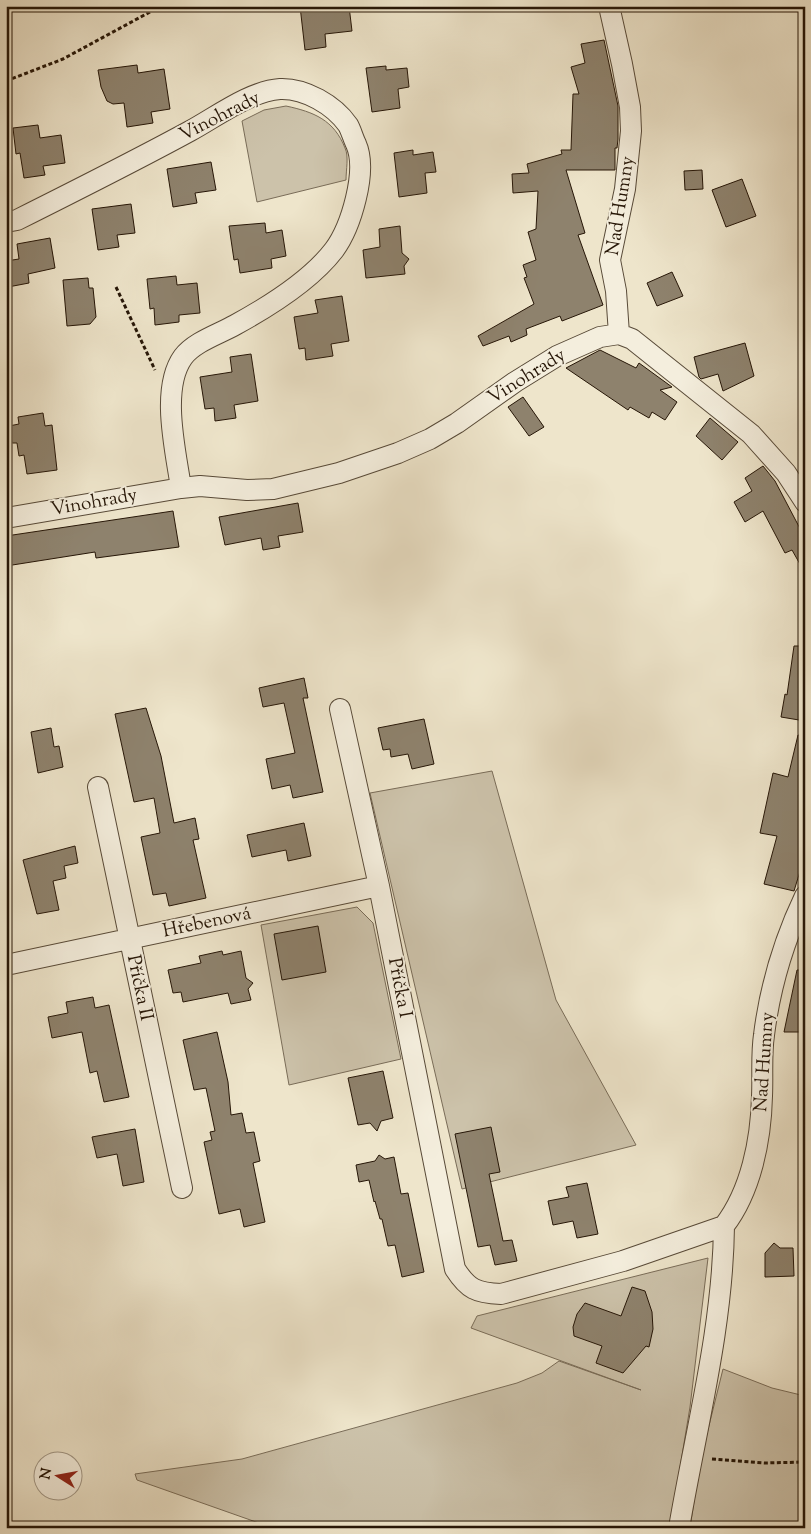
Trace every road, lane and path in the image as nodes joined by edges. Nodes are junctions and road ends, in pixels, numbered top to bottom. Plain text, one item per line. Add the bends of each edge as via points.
1 (160, 6) edge
2 (609, 6) edge
3 (6, 81) edge
4 (6, 222) edge
5 (116, 286) dead end
6 (619, 334) junction
7 (173, 384) junction
8 (181, 488) junction
9 (805, 502) edge
10 (6, 518) edge
11 (340, 709) dead end
12 (98, 788) dead end
13 (379, 886) junction
14 (805, 896) edge
15 (129, 939) junction
16 (6, 965) edge
17 (182, 1188) dead end
18 (724, 1226) junction
19 (692, 1454) junction
20 (805, 1462) edge
21 (679, 1528) edge

1 - 3 path via 63,59
2 - 6 street, Nad Humny via 622,64 631,132 625,188 610,260
4 - 7 street, Vinohrady via 17,220 90,184 248,98 280,90 305,93 329,106 348,125 360,153 359,188 334,249 305,280 238,324 193,348 183,357
5 - 7 path via 154,370
6 - 8 street, Vinohrady via 600,337 557,356 457,423 398,453 339,473 273,489
6 - 9 street via 632,339 751,434 786,473
7 - 8 street, Vinohrady via 172,416
8 - 10 street, Vinohrady
11 - 13 street, Příčka I
12 - 15 street, Příčka II
13 - 15 street, Hřebenová
13 - 18 street, Příčka I via 455,1268 466,1284 483,1293 501,1294 623,1261
14 - 18 street, Nad Humny via 782,953 769,1004 755,1155 743,1191
15 - 16 street, Hřebenová
15 - 17 street, Příčka II
18 - 19 street, Nad Humny via 723,1272
19 - 20 path via 764,1463
19 - 21 street, Nad Humny

